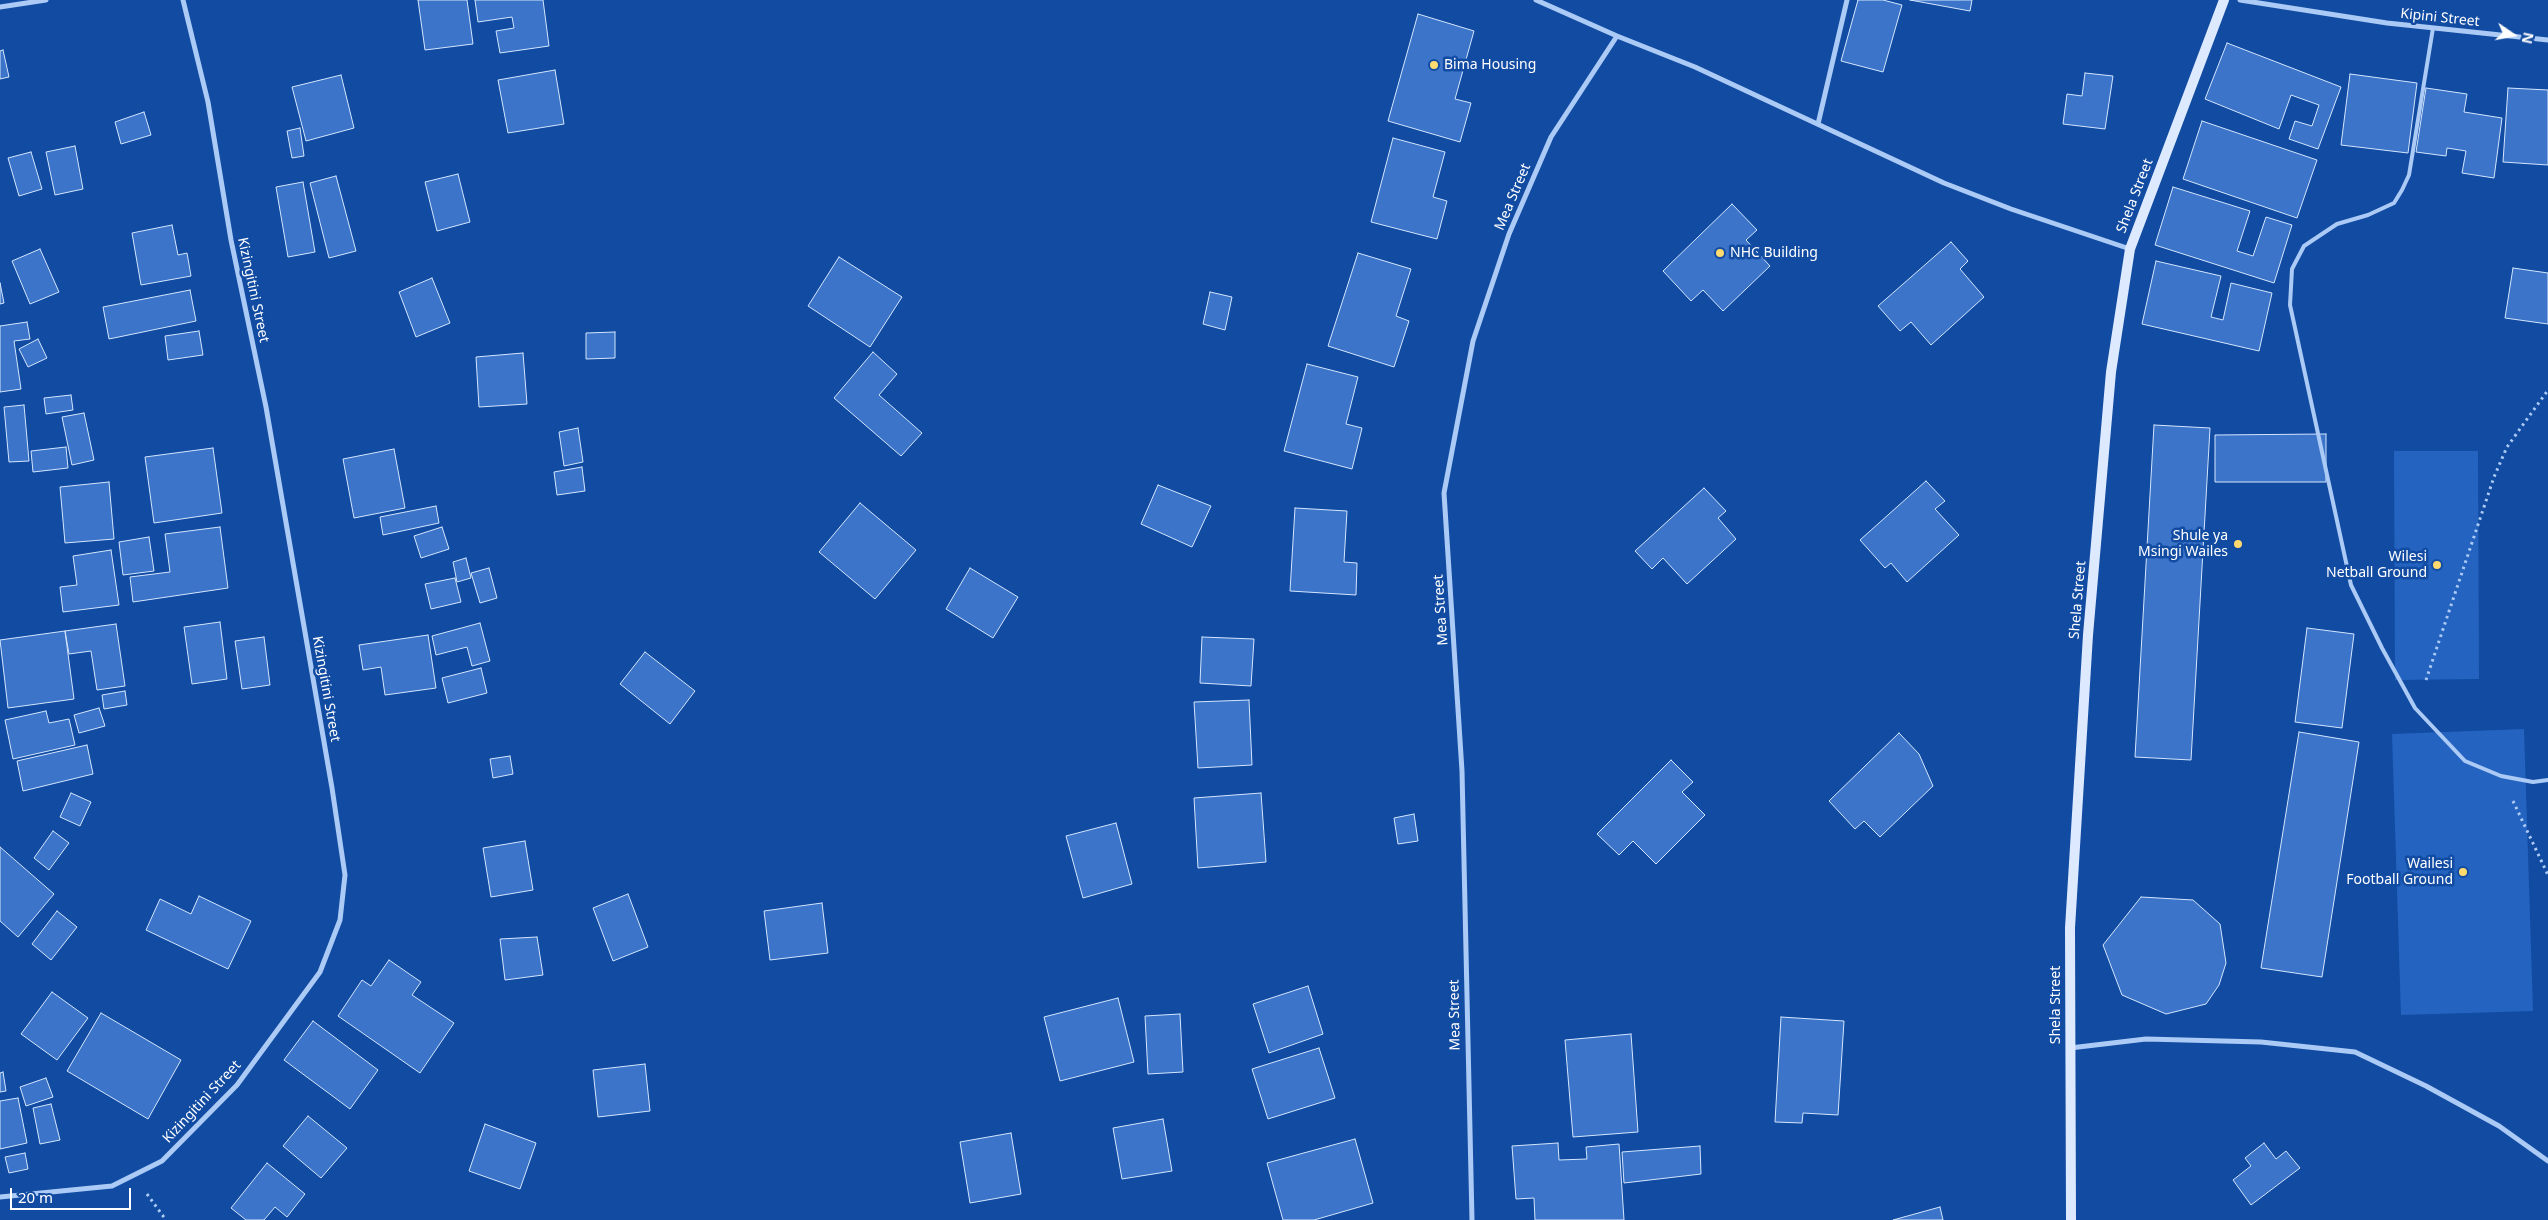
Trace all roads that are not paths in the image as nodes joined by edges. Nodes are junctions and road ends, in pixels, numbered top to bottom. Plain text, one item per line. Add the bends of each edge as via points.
1 (46, 0) edge
2 (183, 0) edge
3 (1536, 0) edge
4 (1847, 0) edge
5 (2224, 0) edge
6 (2240, 0) edge
7 (0, 7) edge
8 (2434, 28) junction
9 (1617, 36) junction
10 (2548, 40) edge
11 (1818, 124) junction
12 (2130, 249) junction
13 (2548, 780) edge
14 (2070, 1048) junction
15 (2548, 1161) edge
16 (0, 1197) edge
17 (1472, 1220) edge
18 (2071, 1220) edge

1 - 7 street
2 - 16 street, Kizingitini Street via 208,102 231,240 266,407 345,875 340,920 320,972 237,1085 162,1161 112,1186
3 - 9 street
4 - 11 street
5 - 12 main road, Shela Street
6 - 8 street, Kipini Street
8 - 10 street, Kipini Street
8 - 13 lane via 2409,176 2402,190 2394,203 2337,224 2304,246 2292,269 2290,305 2352,585 2415,708 2465,762 2501,776 2533,782
9 - 11 street via 1695,67
9 - 17 street, Mea Street via 1551,137 1508,234 1473,341 1444,493 1462,771
11 - 12 street via 1944,183
12 - 14 main road, Shela Street via 2111,372 2088,635 2070,928
14 - 15 street via 2156,1039 2261,1042 2355,1052 2499,1126
14 - 18 main road, Shela Street

